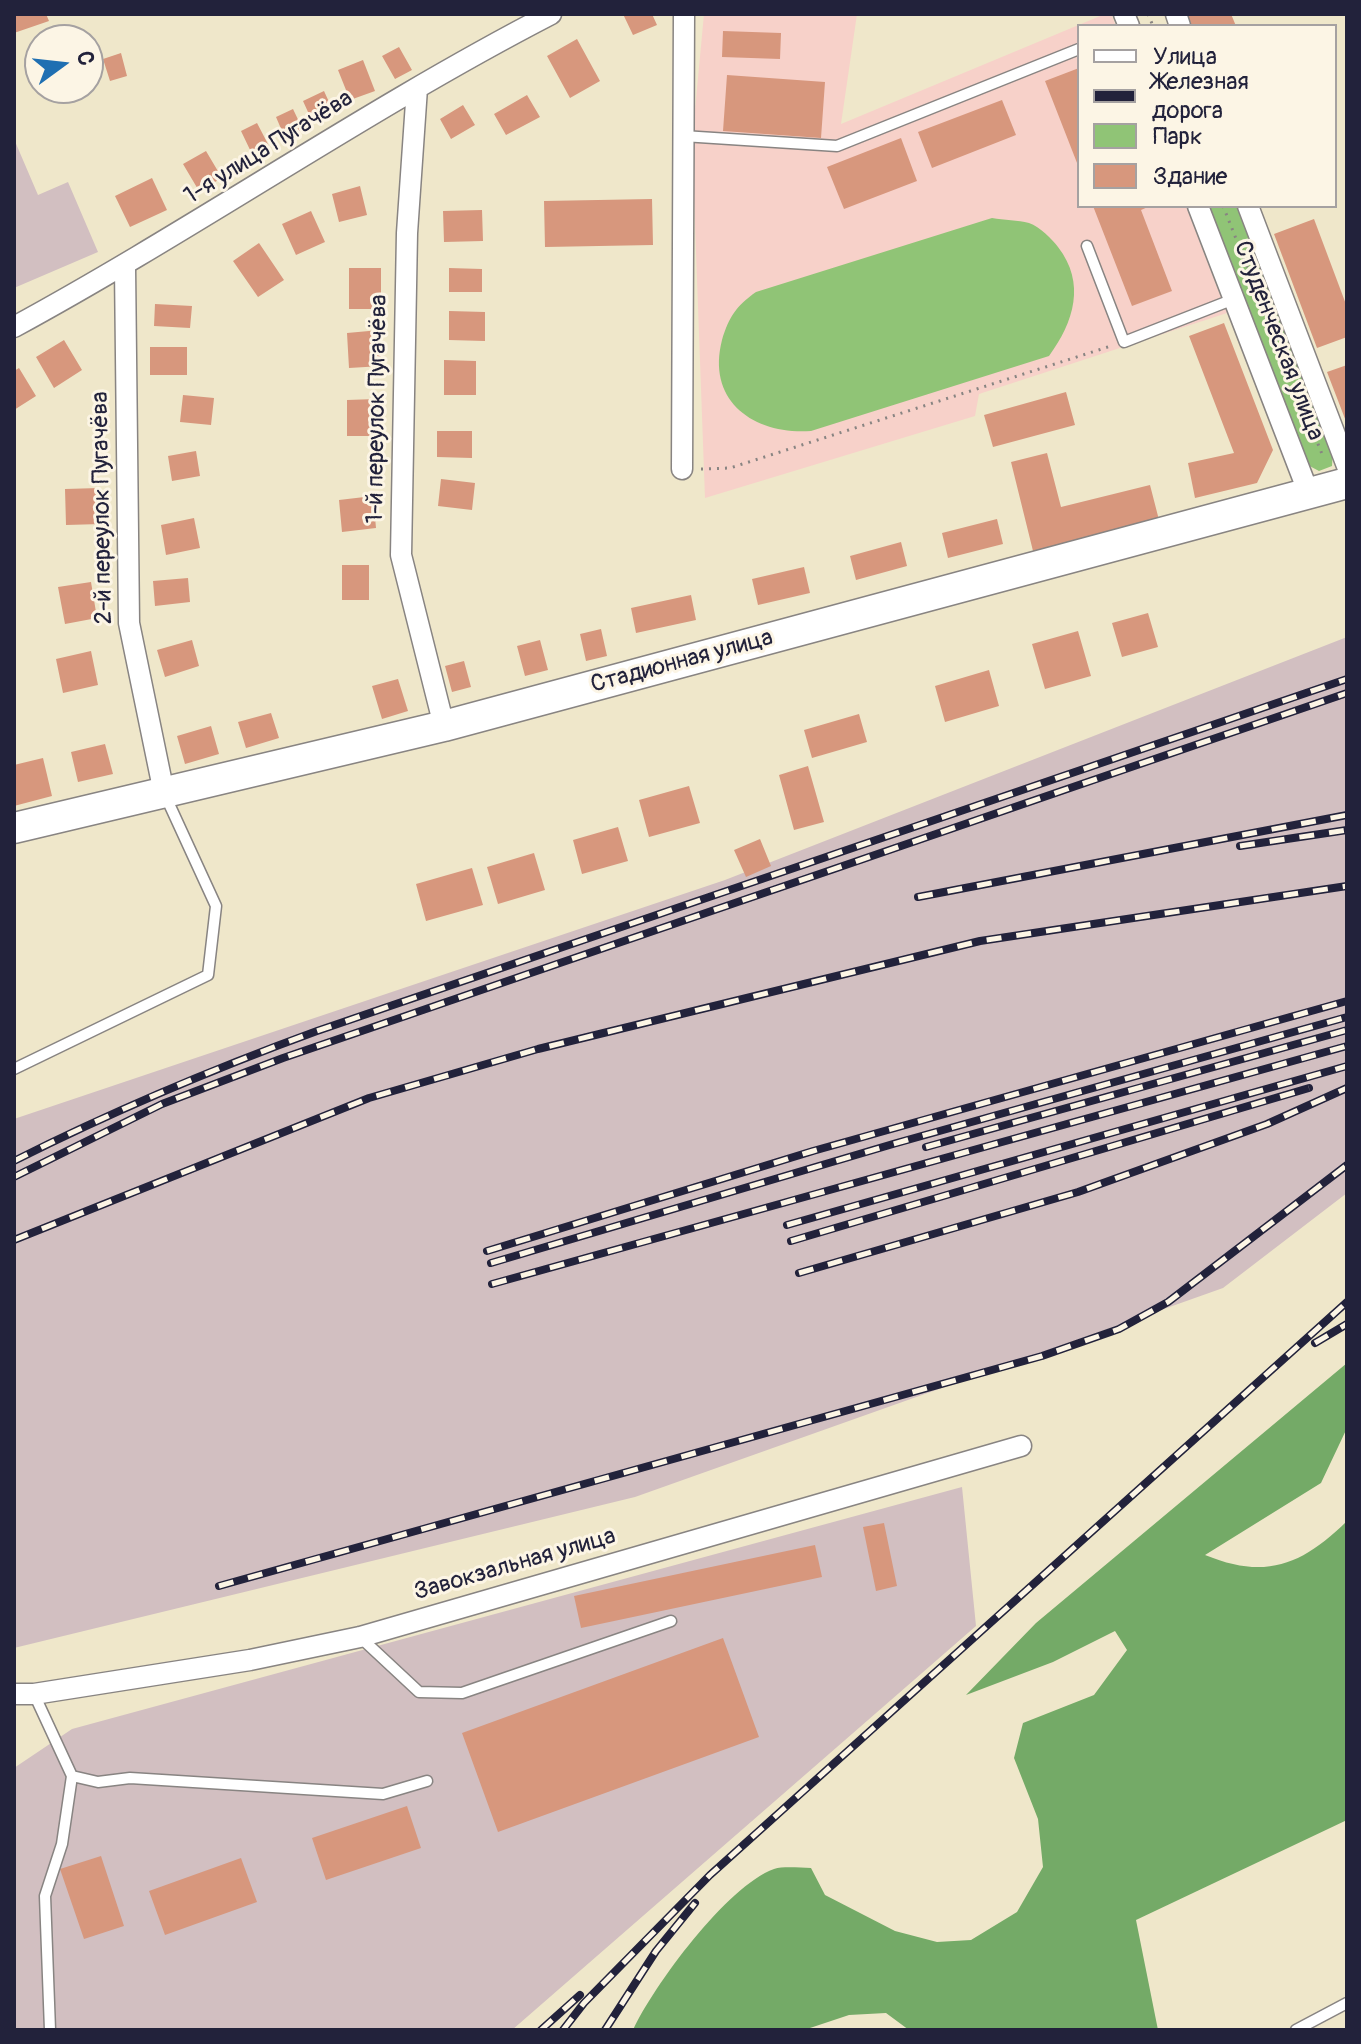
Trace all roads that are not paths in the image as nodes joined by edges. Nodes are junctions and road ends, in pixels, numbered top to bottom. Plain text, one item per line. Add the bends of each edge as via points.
1 (551, 14) edge
2 (684, 14) edge
3 (1077, 50) edge
4 (417, 88) junction
5 (683, 136) junction
6 (1199, 208) edge
7 (1249, 208) edge
8 (1087, 246) dead end
9 (125, 267) junction
10 (1234, 299) junction
11 (14, 327) edge
12 (1346, 468) edge
13 (682, 469) road end
14 (1309, 494) junction
15 (444, 726) junction
16 (164, 793) junction
17 (14, 828) edge
18 (14, 1069) edge
19 (1021, 1446) dead end
20 (671, 1621) dead end
21 (360, 1637) junction
22 (24, 1694) edge
23 (72, 1776) junction
24 (427, 1781) dead end
25 (1347, 2003) edge
26 (50, 2030) edge
27 (1296, 2030) edge

1 - 4 street, 1-я улица Пугачёва
2 - 5 street
3 - 5 lane via 837,146
4 - 9 street, 1-я улица Пугачёва
4 - 15 street, 1-й переулок Пугачёва via 407,233 401,555
5 - 13 street
6 - 10 street, Студенческая улица
7 - 12 street, Студенческая улица
8 - 10 lane via 1124,342
9 - 11 street, 1-я улица Пугачёва
9 - 16 street, 2-й переулок Пугачёва via 129,623
10 - 14 street, Студенческая улица
12 - 14 street, Стадионная улица
14 - 15 street, Стадионная улица
15 - 16 street, Стадионная улица
16 - 17 street, Стадионная улица
16 - 18 lane via 216,906 208,975
19 - 21 street, Завокзальная улица
20 - 21 lane via 451,1694 419,1692
21 - 22 street, Завокзальная улица via 250,1660
22 - 23 lane
23 - 24 lane via 98,1782 130,1778 383,1794
23 - 26 lane via 62,1844 45,1896
25 - 27 lane

